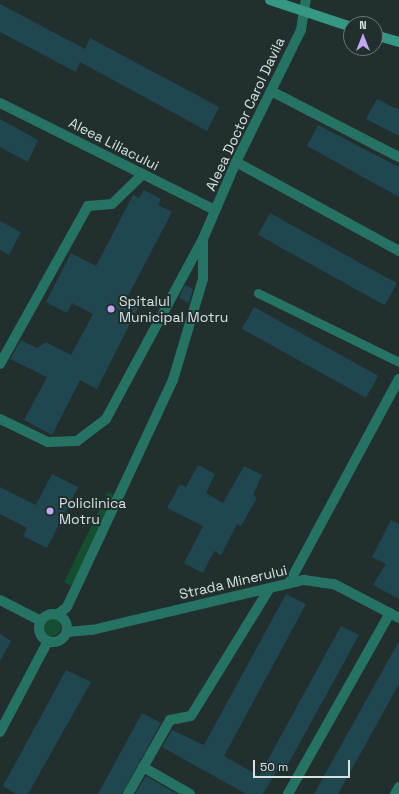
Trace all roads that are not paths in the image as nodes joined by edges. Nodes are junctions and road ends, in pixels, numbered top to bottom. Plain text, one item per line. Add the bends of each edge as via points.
1 (270, 0) edge
2 (306, 0) edge
3 (306, 12) junction
4 (343, 24) edge
5 (383, 37) edge
6 (399, 42) edge
7 (271, 91) junction
8 (0, 103) edge
9 (399, 157) edge
10 (236, 162) junction
11 (143, 174) junction
12 (215, 210) junction
13 (203, 239) junction
14 (399, 251) edge
15 (258, 293) dead end
16 (399, 362) edge
17 (0, 364) edge
18 (399, 380) edge
19 (0, 419) edge
20 (289, 583) junction
21 (269, 588) junction
22 (0, 600) edge
23 (58, 614) junction
24 (394, 615) edge
25 (41, 621) junction
26 (67, 632) junction
27 (48, 641) junction
28 (0, 732) edge
29 (143, 767) junction
30 (399, 786) edge
31 (128, 794) edge
32 (190, 794) edge
33 (288, 794) edge
34 (395, 794) edge

1 - 3 main road
2 - 3 street, Aleea Doctor Carol Davila
3 - 4 main road
3 - 7 street, Aleea Doctor Carol Davila via 301,30
5 - 6 main road
7 - 9 street
7 - 10 street, Aleea Doctor Carol Davila
8 - 11 street, Aleea Liliacului
10 - 12 street, Aleea Doctor Carol Davila
10 - 14 street
11 - 12 street, Aleea Liliacului
11 - 17 street via 112,204 88,206
12 - 13 street, Aleea Doctor Carol Davila
13 - 19 street, Aleea Doctor Carol Davila via 106,419 77,441 48,442
13 - 23 street, Aleea Doctor Carol Davila via 203,279 173,380 67,607
15 - 16 street
18 - 20 street
20 - 21 street, Strada Minerului
20 - 24 street, Strada Minerului via 319,580 334,584
21 - 26 street, Strada Minerului via 92,630
21 - 29 street via 192,716 170,720
22 - 25 street
23 - 25 street via 50,614
23 - 26 street via 67,622
24 - 33 street
25 - 27 street via 40,633
26 - 27 street via 57,642
27 - 28 street
29 - 31 street
29 - 32 street
30 - 34 street

